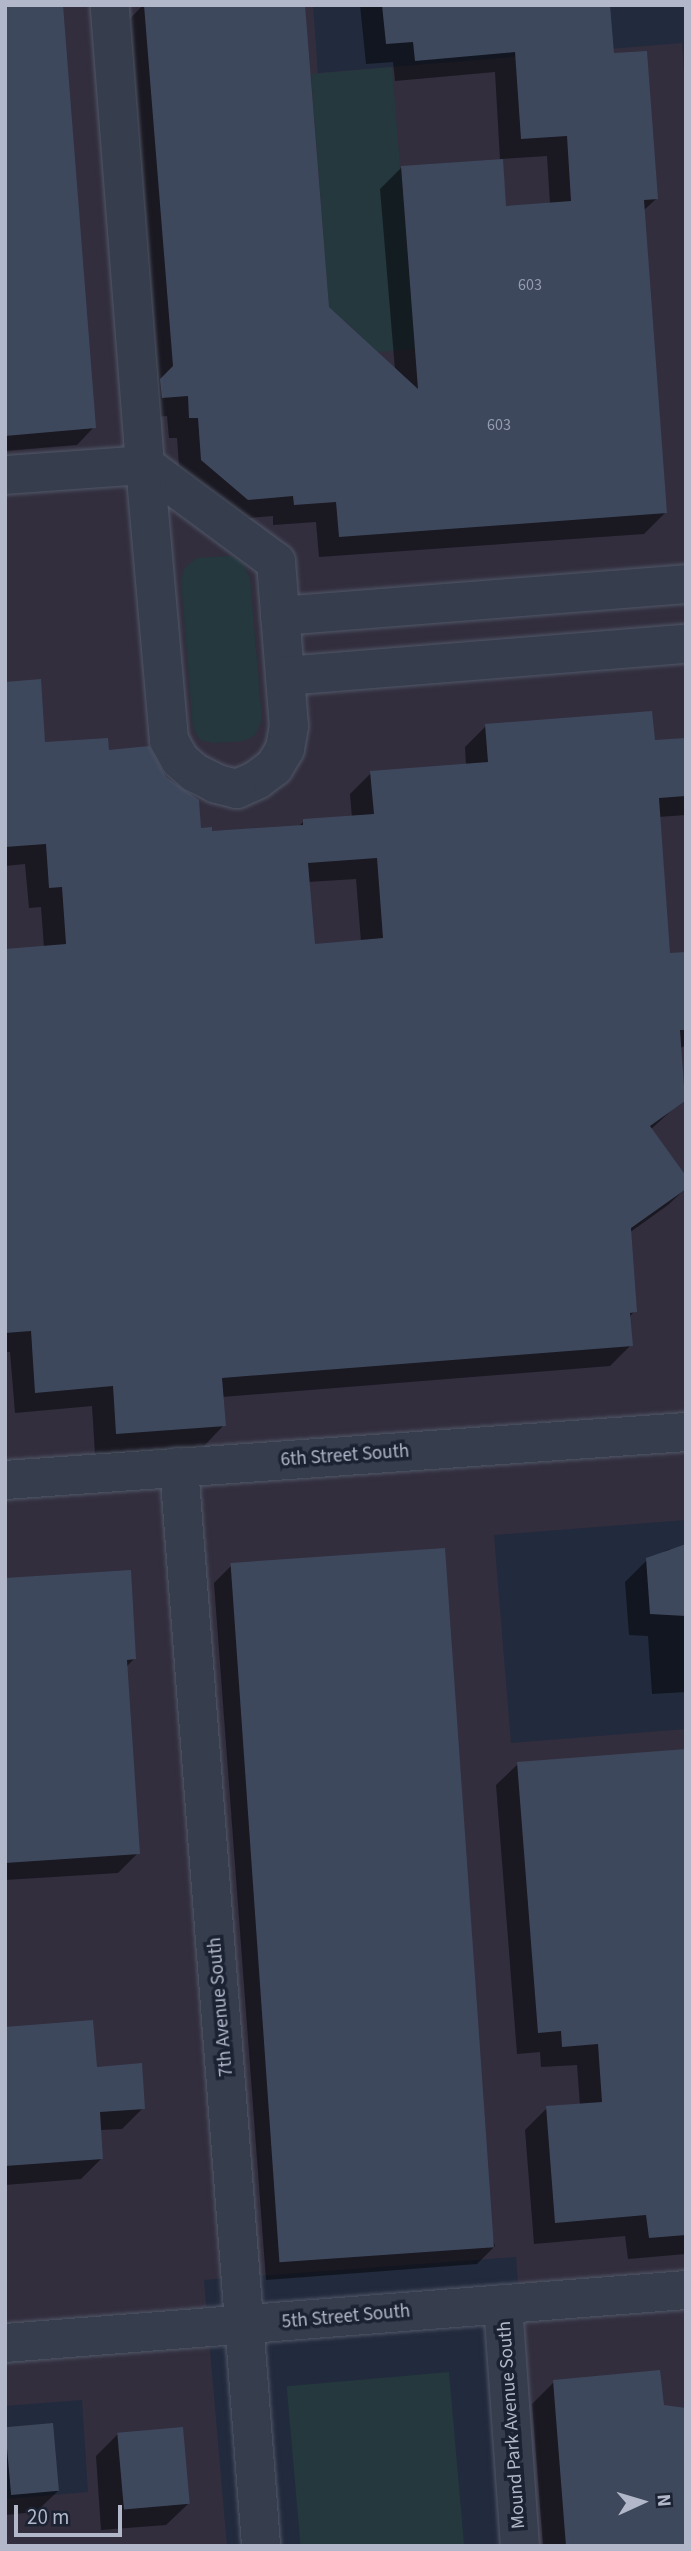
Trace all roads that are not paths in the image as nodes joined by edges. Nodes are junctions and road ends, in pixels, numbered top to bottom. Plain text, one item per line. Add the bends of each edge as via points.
1 (110, 5) edge
2 (145, 465) junction
3 (5, 474) edge
4 (686, 584) edge
5 (280, 616) junction
6 (686, 644) edge
7 (285, 676) junction
8 (686, 1432) edge
9 (179, 1468) junction
10 (5, 1480) edge
11 (686, 2290) edge
12 (503, 2304) junction
13 (245, 2325) junction
14 (5, 2343) edge
15 (261, 2546) edge
16 (520, 2546) edge

1 - 2 street
2 - 3 street
2 - 5 street via 276,562
2 - 7 street via 169,740 180,760 195,773 237,789 274,767 285,749 289,726
4 - 5 street
5 - 7 street
6 - 7 street
8 - 9 street, 6th Street South
9 - 10 street, 6th Street South
9 - 13 street, 7th Avenue South
11 - 12 street, 5th Street South
12 - 13 street, 5th Street South
12 - 16 street, Mound Park Avenue South
13 - 14 street, 5th Street South
13 - 15 street, 7th Avenue South

